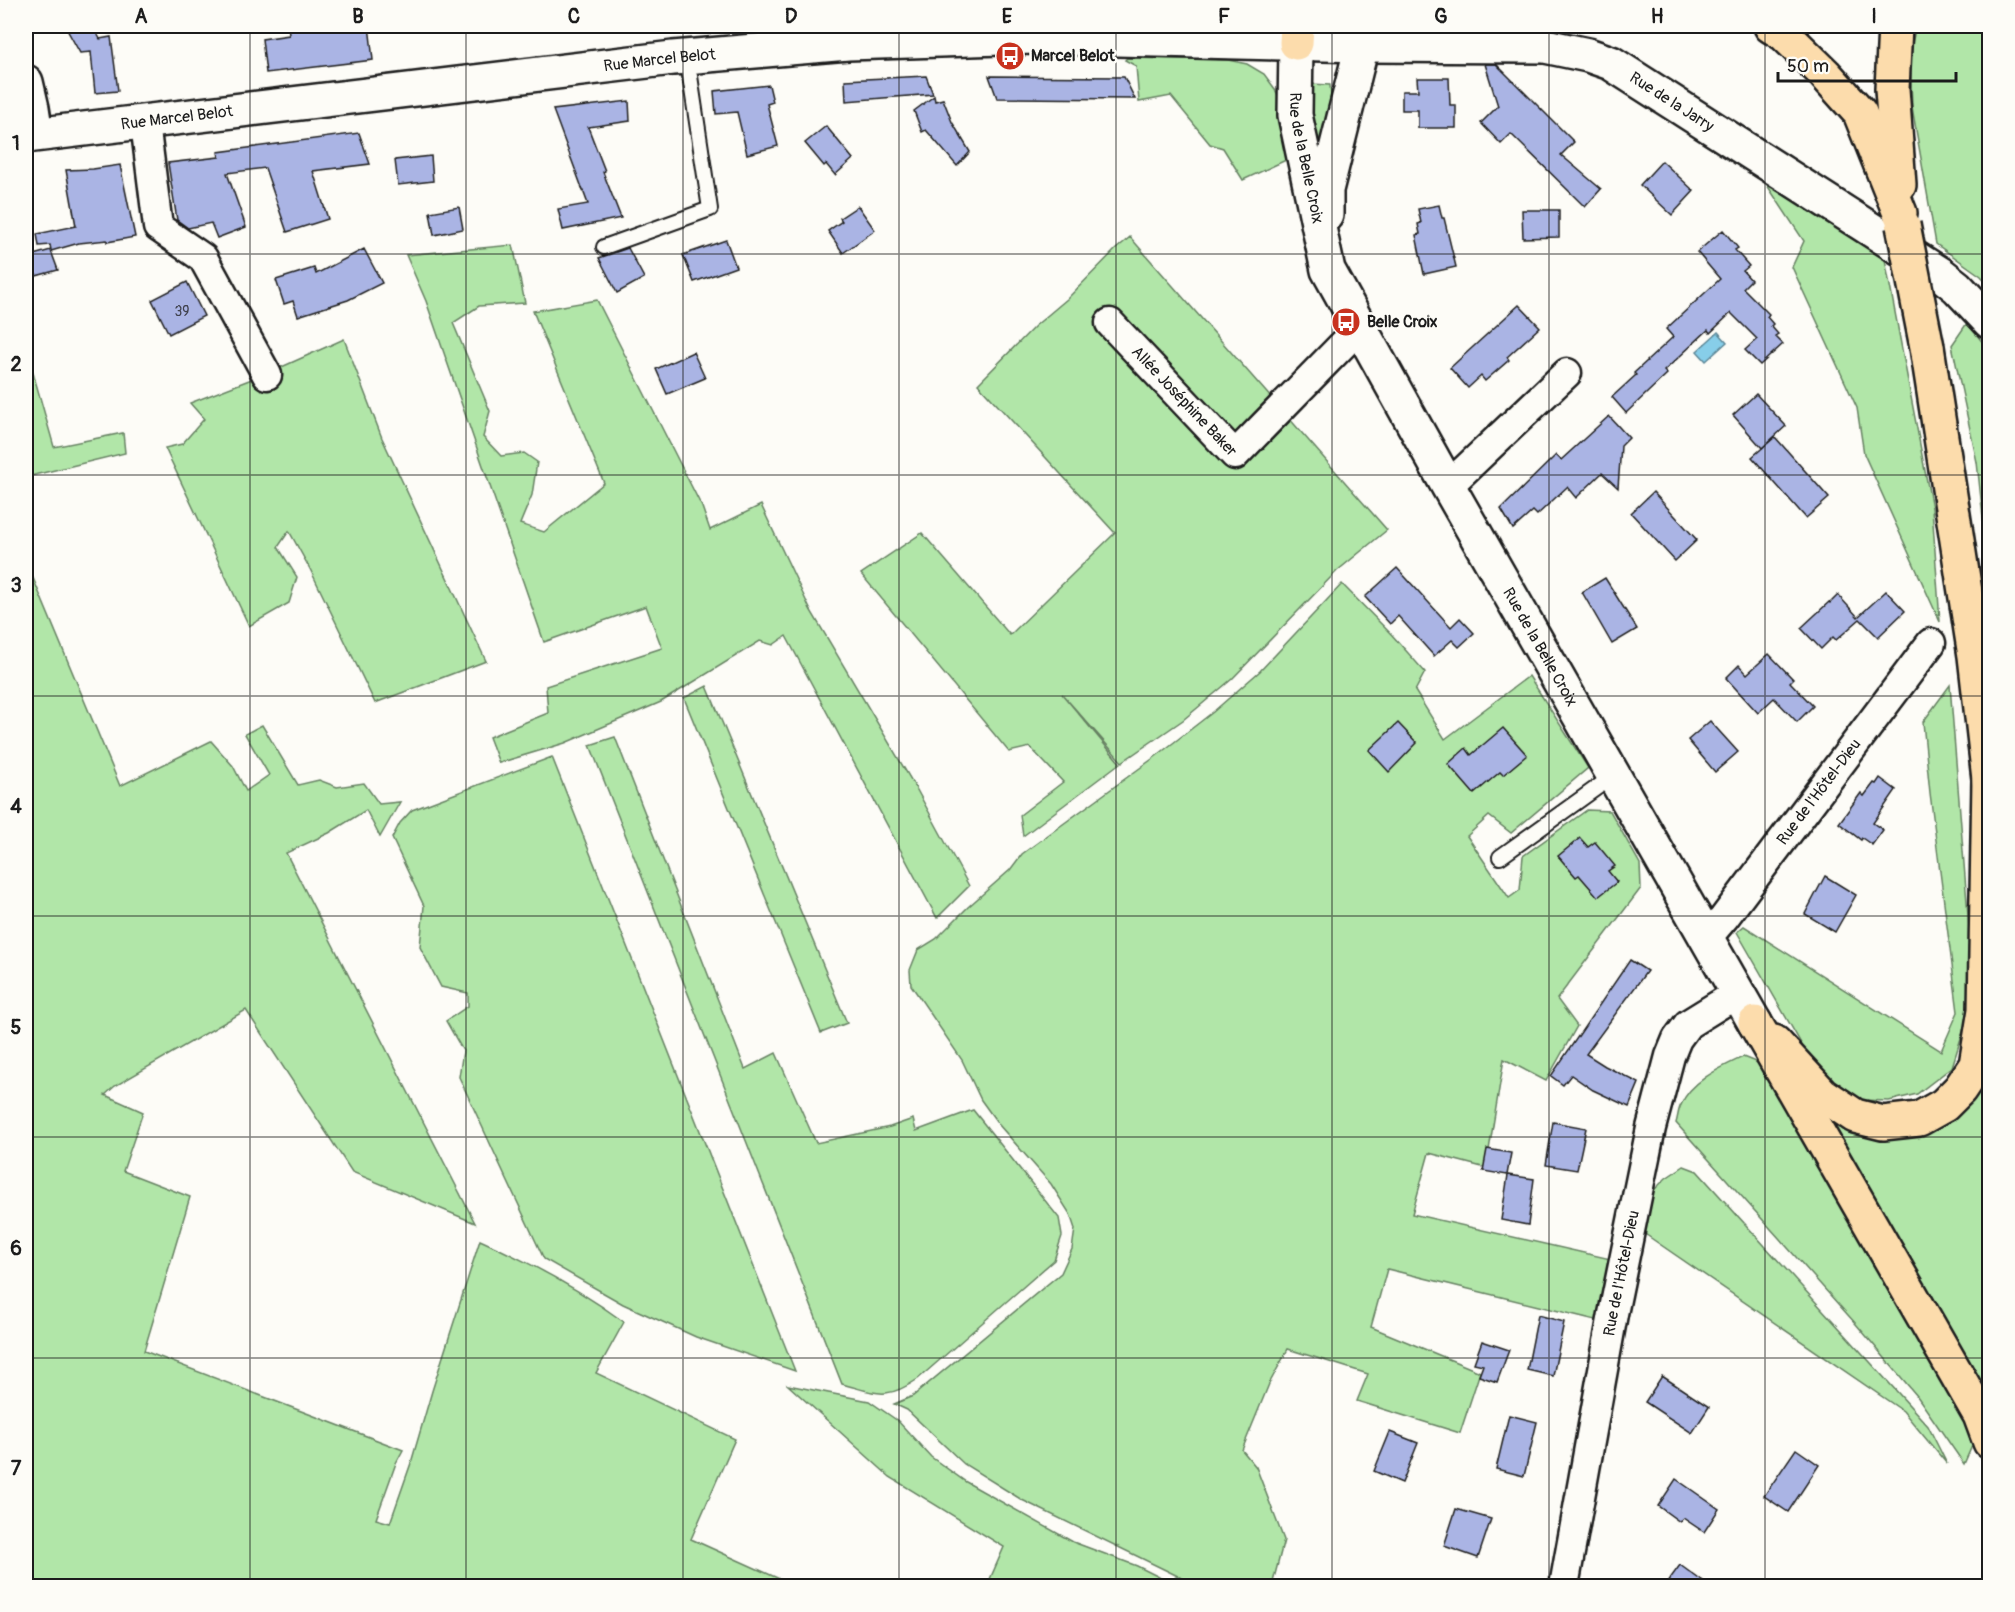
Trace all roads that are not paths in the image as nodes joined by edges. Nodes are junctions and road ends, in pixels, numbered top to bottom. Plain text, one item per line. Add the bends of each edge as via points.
1 (1772, 26) edge
2 (1895, 26) edge
3 (1123, 32) edge
4 (1263, 34) edge
5 (1297, 34) edge
6 (1362, 45) junction
7 (687, 56) junction
8 (26, 82) edge
9 (145, 123) junction
10 (31, 135) edge
11 (1902, 219) junction
12 (604, 247) dead end
13 (1328, 270) junction
14 (1989, 322) edge
15 (1110, 323) dead end
16 (1360, 327) junction
17 (1567, 373) dead end
18 (267, 375) dead end
19 (1448, 486) junction
20 (1931, 643) dead end
21 (1613, 776) junction
22 (1989, 785) edge
23 (1500, 857) dead end
24 (1707, 938) junction
25 (1738, 993) junction
26 (1755, 1023) junction
27 (1989, 1442) edge
28 (1564, 1587) edge

1 - 11 main road via 1860,113
2 - 11 main road via 1892,89
3 - 4 main road, Rue Marcel Belot
3 - 7 main road, Rue Marcel Belot via 848,43
4 - 5 main road, Rue Marcel Belot
5 - 6 main road, Rue de la Jarry
5 - 13 main road, Rue de la Belle Croix via 1295,115
6 - 13 main road, Rue de la Belle Croix via 1326,190
6 - 14 main road, Rue de la Jarry via 1545,46 1611,63 1942,275
7 - 9 main road, Rue Marcel Belot
7 - 12 lane via 710,209
8 - 10 main road via 32,108
9 - 10 main road, Rue Marcel Belot
9 - 18 street via 158,227 203,258
11 - 22 main road, bridge via 1927,347 1975,656
13 - 16 main road, Rue de la Belle Croix
15 - 16 street, Allée Joséphine Baker via 1235,455
16 - 19 main road, Rue de la Belle Croix
17 - 19 street
19 - 21 main road, Rue de la Belle Croix
20 - 24 street, Rue de l'Hôtel-Dieu
21 - 23 lane
21 - 24 main road, Rue de la Belle Croix
22 - 26 main road via 1985,1010 1976,1065 1960,1089 1944,1105 1919,1119 1883,1123 1856,1116 1822,1094
24 - 25 main road, Rue de la Belle Croix
25 - 26 main road, Rue de la Belle Croix
25 - 28 street, Rue de l'Hôtel-Dieu via 1688,1024 1670,1056 1617,1291
26 - 27 main road via 1980,1414

